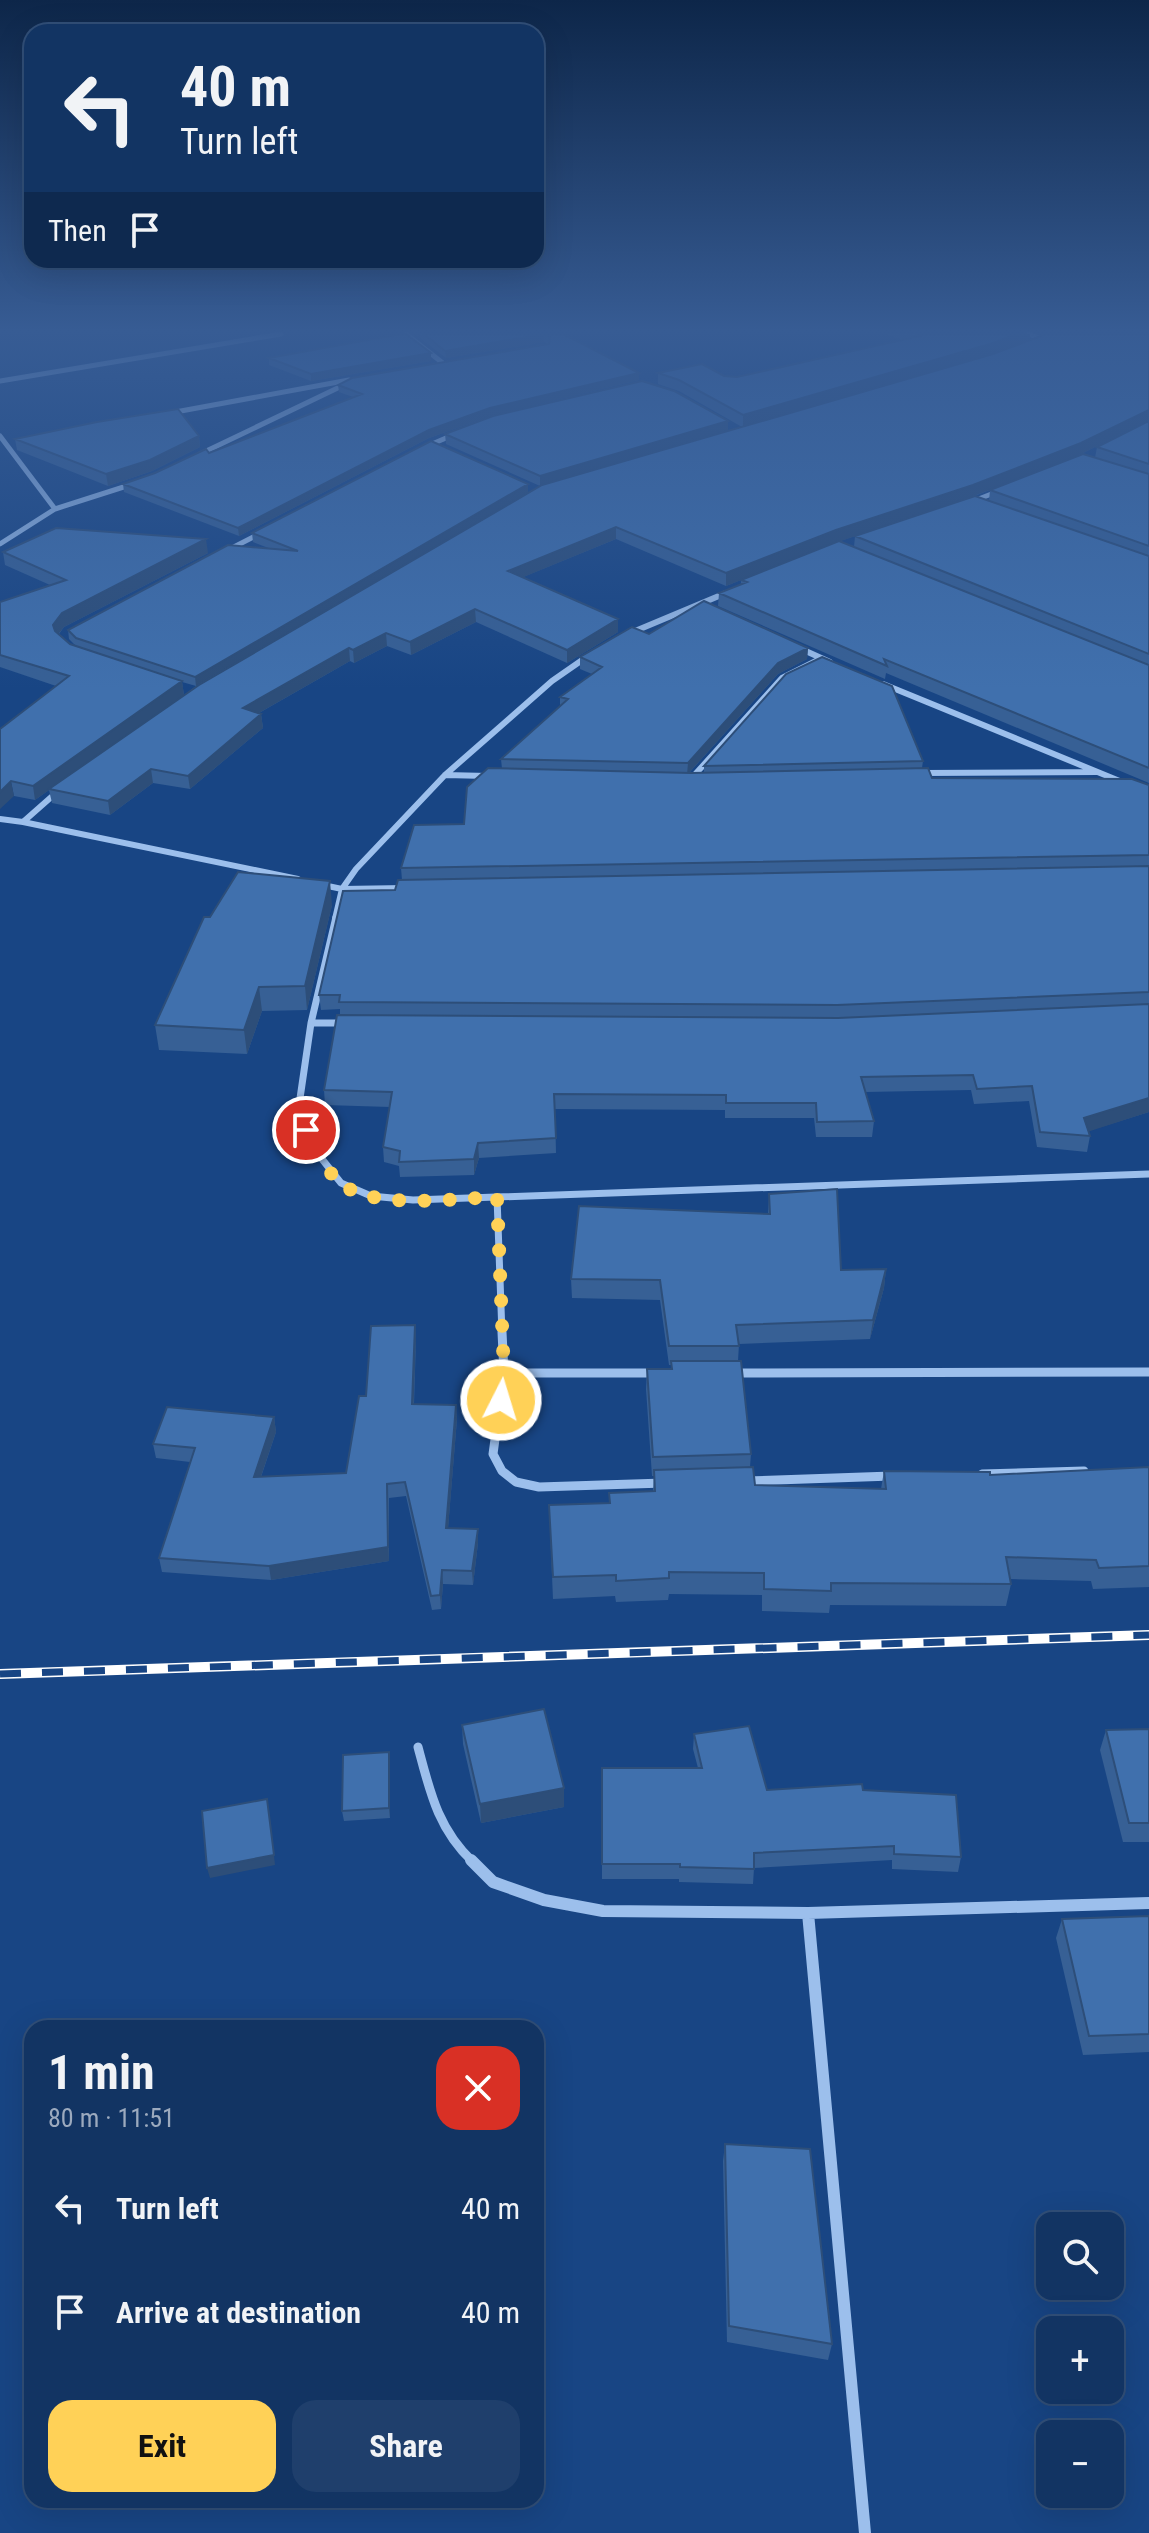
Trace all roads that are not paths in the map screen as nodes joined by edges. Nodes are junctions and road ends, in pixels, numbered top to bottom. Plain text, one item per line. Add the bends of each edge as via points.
1 (10, 452) edge
2 (205, 452) edge
3 (197, 456) edge
4 (144, 480) edge
5 (1013, 486) edge
6 (973, 502) junction
7 (958, 507) edge
8 (987, 507) edge
9 (55, 509) junction
10 (274, 527) edge
11 (0, 544) edge
12 (218, 555) edge
13 (741, 587) edge
14 (699, 604) junction
15 (713, 610) edge
16 (624, 636) edge
17 (794, 646) edge
18 (601, 649) edge
19 (821, 659) junction
20 (836, 665) edge
21 (879, 682) edge
22 (1097, 772) junction
23 (913, 774) edge
24 (445, 775) junction
25 (490, 776) edge
26 (704, 780) edge
27 (674, 781) edge
28 (690, 781) junction
29 (1132, 786) edge
30 (63, 788) edge
31 (0, 819) edge
32 (23, 822) junction
33 (421, 888) edge
34 (342, 889) junction
35 (311, 1023) junction
36 (359, 1023) edge
37 (1149, 1174) edge
38 (497, 1197) junction
39 (1149, 1372) edge
40 (504, 1373) junction
41 (668, 1373) edge
42 (728, 1373) edge
43 (1102, 1470) edge
44 (977, 1474) edge
45 (899, 1476) edge
46 (742, 1481) edge
47 (680, 1483) edge
48 (418, 1747) dead end
49 (1149, 1903) edge
50 (808, 1913) junction
51 (865, 2533) edge

1 - 9 street
2 - 3 street
4 - 9 street
5 - 6 street
6 - 7 street
6 - 8 street
9 - 11 street
10 - 12 street
13 - 14 street
14 - 15 street
14 - 16 street
17 - 19 street
18 - 24 street via 552,681
19 - 20 street
19 - 28 street via 782,678
21 - 22 street
22 - 23 street
22 - 29 street
24 - 25 street
24 - 34 street
26 - 28 street
27 - 28 street
30 - 32 street
31 - 32 street
32 - 34 street
33 - 34 street
34 - 35 street
35 - 36 street
35 - 38 street via 298,1112 314,1149 341,1183 371,1196 413,1200
37 - 38 street
38 - 40 street
39 - 42 street
40 - 41 street
40 - 47 street via 493,1454 516,1482 539,1487
43 - 44 street
45 - 46 street
48 - 50 street via 433,1802 453,1843 493,1882 544,1900 603,1911
49 - 50 street
50 - 51 street

